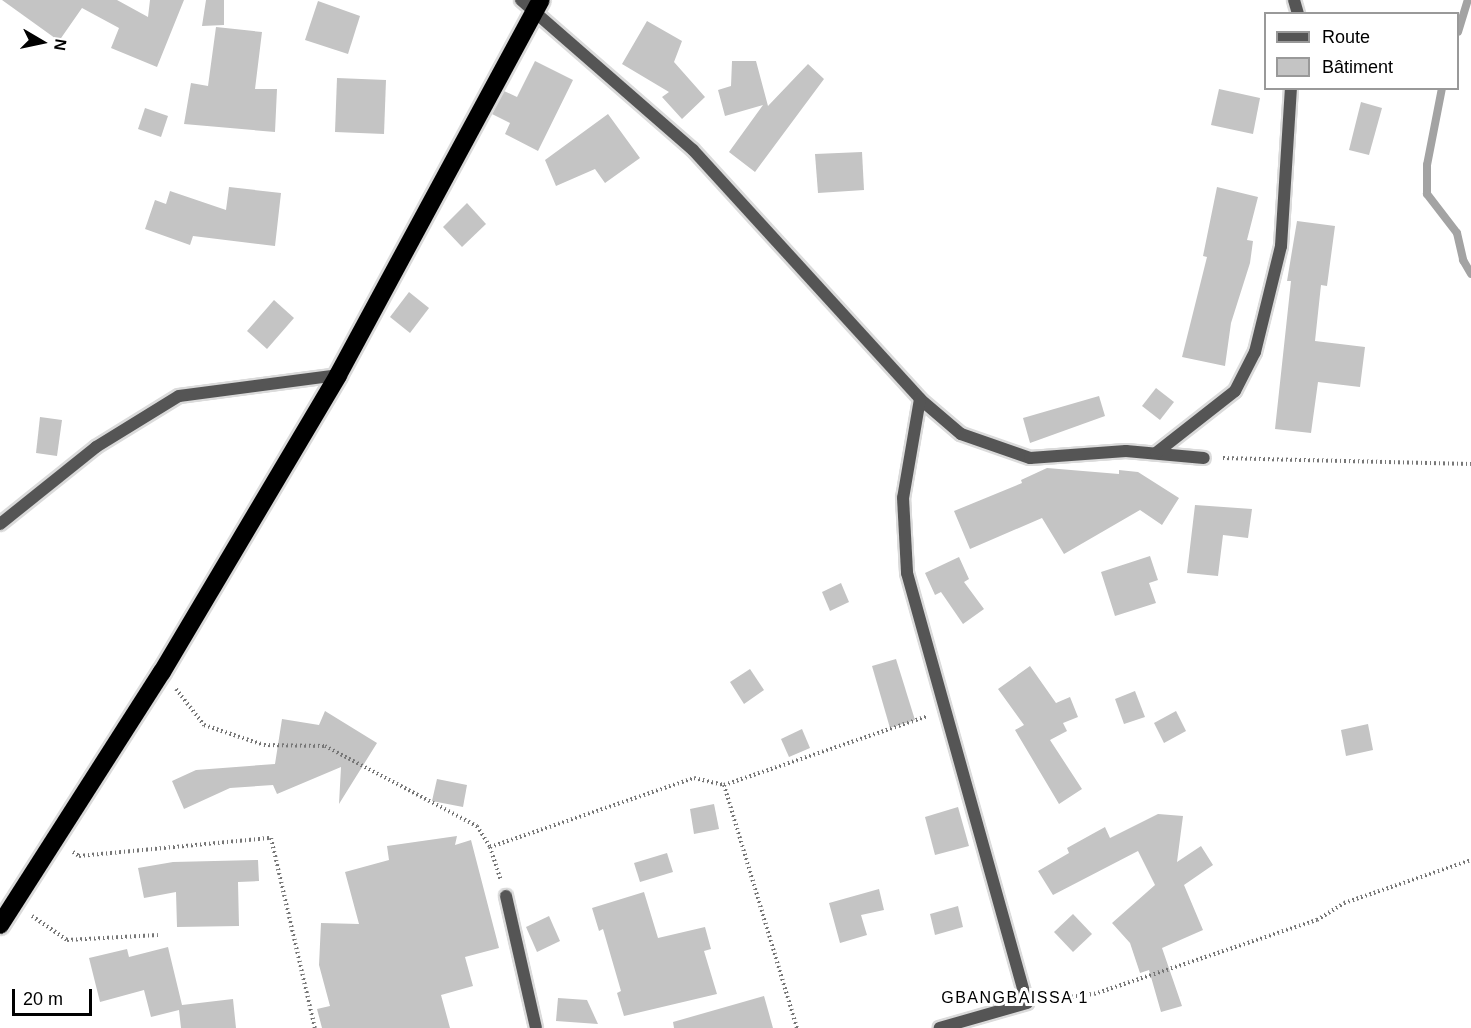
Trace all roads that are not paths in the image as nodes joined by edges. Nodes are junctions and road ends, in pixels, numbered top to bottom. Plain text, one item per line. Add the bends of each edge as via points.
1 (532, 4) edge
2 (1291, 90) edge
3 (338, 375) junction
4 (920, 399) junction
5 (1156, 453) junction
6 (1204, 458) road end
7 (0, 524) edge
8 (506, 896) road end
9 (0, 925) edge
10 (536, 1028) edge
11 (940, 1028) edge

1 - 3 highway
1 - 4 street via 693,150
2 - 5 street via 1281,246 1255,352 1235,391
3 - 7 street via 179,396 96,447
3 - 9 highway via 162,672
4 - 5 street via 961,434 1030,458 1126,451
4 - 11 street via 903,498 907,573 1027,1003
5 - 6 street
8 - 10 street

